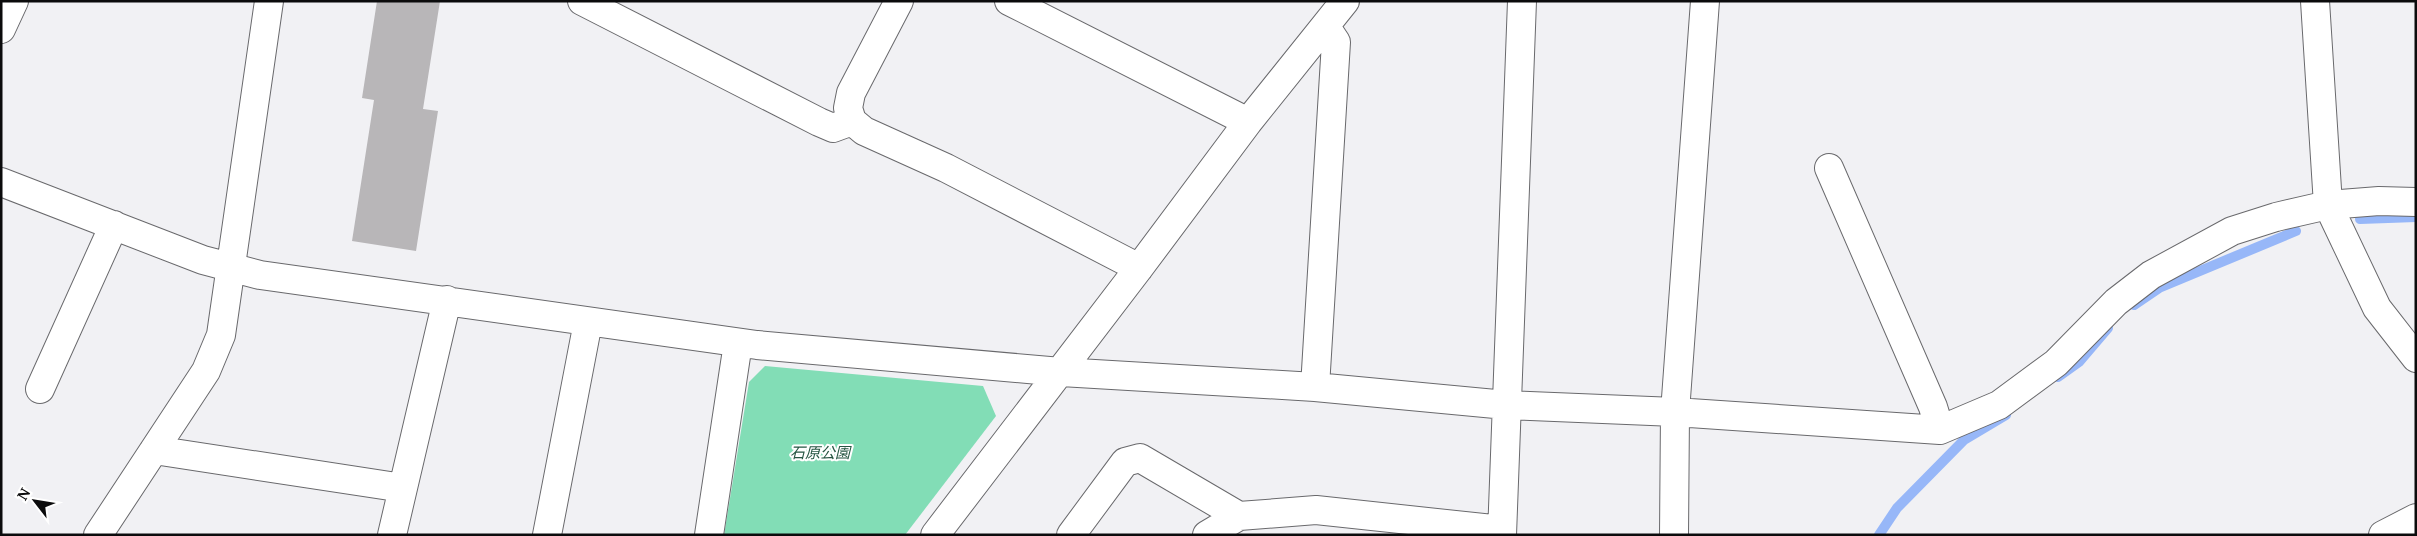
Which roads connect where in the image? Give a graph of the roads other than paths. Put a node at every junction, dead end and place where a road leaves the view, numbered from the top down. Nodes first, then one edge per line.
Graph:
1 (14, 1) edge
2 (269, 1) edge
3 (582, 1) edge
4 (899, 1) edge
5 (1009, 1) edge
6 (1345, 1) edge
7 (1522, 1) edge
8 (1705, 1) edge
9 (2315, 1) edge
10 (1326, 27) junction
11 (1, 29) edge
12 (852, 121) junction
13 (1248, 122) junction
14 (1829, 168) dead end
15 (1, 182) edge
16 (2416, 202) edge
17 (2328, 205) junction
18 (114, 225) junction
19 (230, 267) junction
20 (1140, 268) junction
21 (447, 300) junction
22 (588, 322) junction
23 (738, 343) junction
24 (2416, 358) edge
25 (1061, 372) junction
26 (1315, 387) junction
27 (40, 389) dead end
28 (1506, 405) junction
29 (1675, 412) junction
30 (1940, 430) junction
31 (154, 450) junction
32 (403, 488) junction
33 (1239, 516) junction
34 (2416, 518) edge
35 (1392, 526) edge
36 (1502, 532) edge
37 (98, 535) edge
38 (392, 535) edge
39 (547, 535) edge
40 (710, 535) edge
41 (935, 535) edge
42 (1071, 535) edge
43 (1207, 535) edge
44 (1674, 535) edge
45 (2383, 535) edge

1 - 11 street
2 - 19 street
3 - 12 street
4 - 12 street
5 - 13 street
6 - 10 street
7 - 28 street
8 - 29 street
9 - 17 street
10 - 13 street
10 - 26 street
12 - 20 street
13 - 20 street
14 - 30 street
15 - 18 street
16 - 17 street
17 - 24 street
17 - 30 street
18 - 19 street
18 - 27 street
19 - 21 street
19 - 31 street
20 - 25 street
21 - 22 street
21 - 32 street
22 - 23 street
22 - 39 street
23 - 25 street
23 - 40 street
25 - 26 street
25 - 41 street
26 - 28 street
28 - 29 street
28 - 36 street
29 - 30 street
29 - 44 street
31 - 32 street
31 - 37 street
32 - 38 street
33 - 35 street
33 - 42 street
33 - 43 street
34 - 45 street
35 - 36 street

